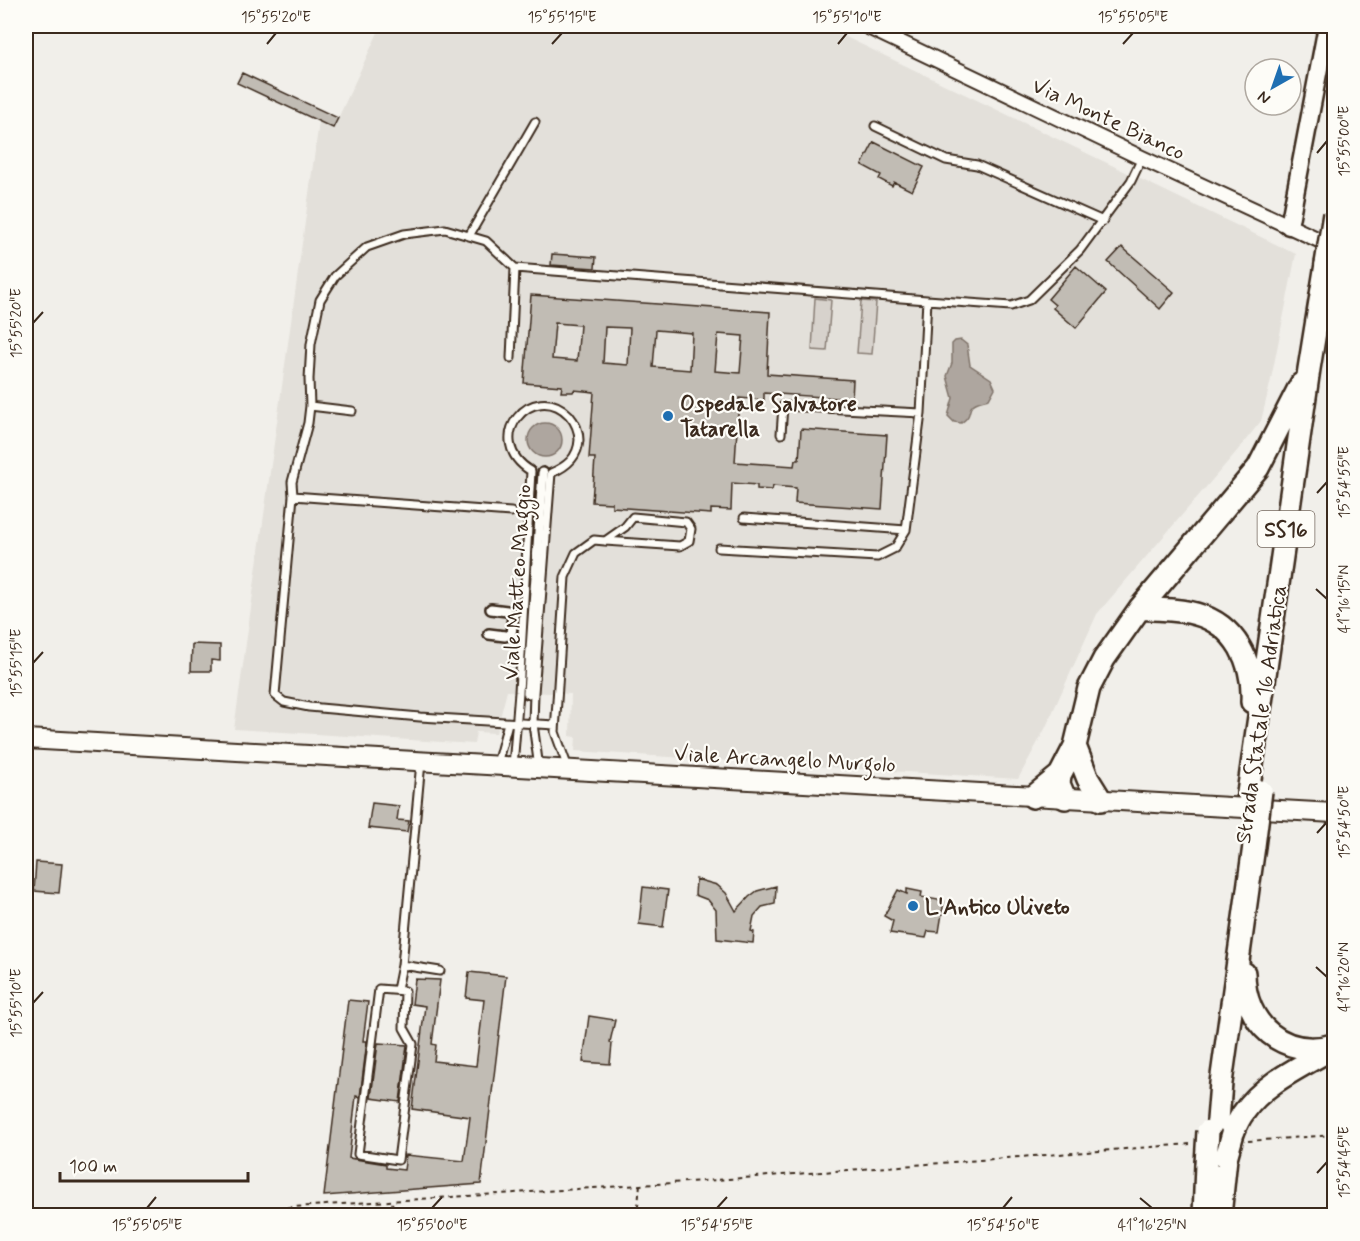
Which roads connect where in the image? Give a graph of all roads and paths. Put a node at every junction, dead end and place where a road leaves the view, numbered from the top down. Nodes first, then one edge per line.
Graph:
1 (866, 26) edge
2 (1327, 26) edge
3 (535, 122) dead end
4 (875, 126) dead end
5 (1142, 158) junction
6 (1335, 214) edge
7 (1103, 221) junction
8 (1288, 226) junction
9 (469, 236) junction
10 (1330, 256) edge
11 (515, 268) junction
12 (1335, 287) edge
13 (927, 300) junction
14 (511, 358) dead end
15 (1309, 369) junction
16 (310, 406) junction
17 (352, 411) dead end
18 (921, 413) junction
19 (781, 434) dead end
20 (543, 474) dead end
21 (293, 496) junction
22 (511, 512) dead end
23 (744, 518) dead end
24 (906, 530) junction
25 (605, 541) junction
26 (719, 548) dead end
27 (1140, 608) junction
28 (491, 609) dead end
29 (528, 626) junction
30 (489, 634) dead end
31 (528, 693) dead end
32 (508, 723) junction
33 (517, 723) junction
34 (533, 724) junction
35 (555, 724) junction
36 (26, 739) edge
37 (1078, 755) junction
38 (421, 762) junction
39 (505, 766) junction
40 (539, 768) junction
41 (569, 770) junction
42 (1060, 775) junction
43 (1253, 788) junction
44 (1034, 797) junction
45 (1065, 798) junction
46 (1101, 800) junction
47 (1335, 813) edge
48 (1247, 846) junction
49 (402, 965) junction
50 (440, 971) dead end
51 (397, 990) junction
52 (1335, 1046) edge
53 (1335, 1135) edge
54 (1221, 1136) junction
55 (1215, 1162) junction
56 (640, 1184) junction
57 (393, 1200) junction
58 (258, 1208) junction
59 (153, 1215) edge
60 (260, 1215) edge
61 (390, 1215) edge
62 (637, 1215) edge
63 (1204, 1215) edge
64 (1215, 1215) edge
65 (1220, 1215) edge

1 - 5 street, Via Monte Bianco
2 - 8 street
3 - 9 lane
4 - 7 lane
5 - 7 lane
5 - 8 street, Via Monte Bianco
6 - 10 highway, Strada Statale 16 Adriatica / SS16, bridge
7 - 13 lane
8 - 10 street, Via Monte Bianco
9 - 11 lane
9 - 16 lane
10 - 15 highway, Strada Statale 16 Adriatica / SS16
11 - 13 lane
11 - 14 lane
12 - 43 highway, Strada Statale 16 Adriatica / SS16
13 - 18 lane
15 - 27 highway
15 - 43 highway, Strada Statale 16 Adriatica / SS16
16 - 17 lane
16 - 21 lane
18 - 19 lane
18 - 24 lane
20 - 29 street, Viale Matteo Maggio
21 - 22 lane
21 - 32 lane
23 - 24 lane
24 - 26 lane
25 - 25 lane
25 - 35 lane
27 - 37 highway
27 - 43 highway
28 - 30 street
29 - 31 street, Viale Matteo Maggio
29 - 33 lane
29 - 34 lane
32 - 33 lane
32 - 39 lane
33 - 34 lane
33 - 39 lane
34 - 35 lane
34 - 40 lane
35 - 41 lane
36 - 38 main road, Viale Arcangelo Murgolo
37 - 42 highway
37 - 45 highway
37 - 46 highway
38 - 39 main road, Viale Arcangelo Murgolo
38 - 49 lane
39 - 40 main road, Viale Arcangelo Murgolo
40 - 41 main road, Viale Arcangelo Murgolo
41 - 44 main road, Viale Arcangelo Murgolo
42 - 44 highway
42 - 45 highway
43 - 48 highway, Strada Statale 16 Adriatica / SS16, bridge
44 - 45 main road, Viale Arcangelo Murgolo
45 - 46 main road, Viale Arcangelo Murgolo
46 - 47 main road, Viale Arcangelo Murgolo
48 - 52 highway
48 - 54 highway, Strada Statale 16 Adriatica / SS16
49 - 50 lane
49 - 51 lane
51 - 51 lane
52 - 54 highway
53 - 54 path
54 - 55 highway, bridge
54 - 56 path
55 - 63 highway
55 - 64 highway
55 - 65 highway
56 - 57 path
56 - 62 path
57 - 58 path
57 - 61 path
58 - 59 path
58 - 60 path

